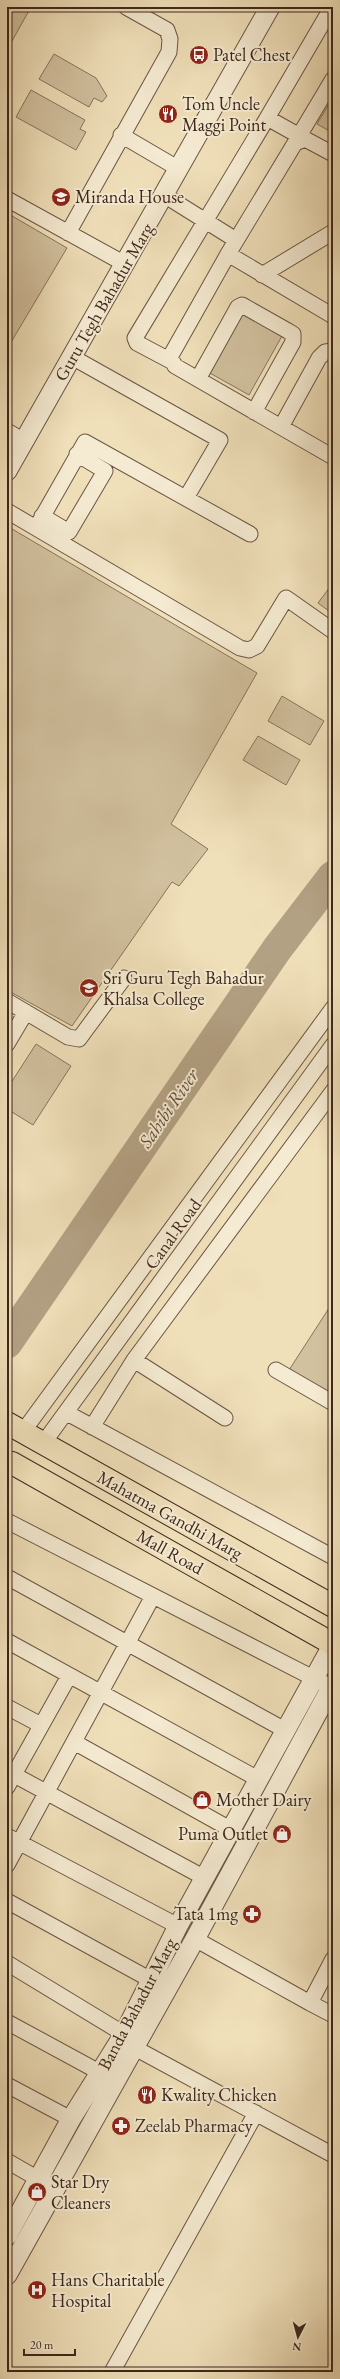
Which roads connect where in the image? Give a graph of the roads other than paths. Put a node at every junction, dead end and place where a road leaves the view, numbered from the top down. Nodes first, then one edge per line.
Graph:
1 (126, 7) edge
2 (270, 7) edge
3 (332, 7) edge
4 (333, 79) edge
5 (266, 120) junction
6 (121, 135) junction
7 (302, 138) junction
8 (333, 154) edge
9 (179, 169) junction
10 (164, 195) junction
11 (7, 199) edge
12 (206, 220) junction
13 (333, 232) edge
14 (68, 233) junction
15 (236, 240) junction
16 (228, 254) junction
17 (125, 264) junction
18 (262, 274) junction
19 (333, 316) edge
20 (332, 349) edge
21 (72, 357) junction
22 (171, 361) junction
23 (198, 379) junction
24 (254, 412) junction
25 (281, 427) junction
26 (7, 431) edge
27 (24, 441) junction
28 (77, 454) junction
29 (333, 457) edge
30 (7, 471) edge
31 (186, 498) junction
32 (7, 511) edge
33 (39, 522) junction
34 (250, 534) dead end
35 (333, 631) edge
36 (124, 978) dead end
37 (7, 1001) edge
38 (333, 1008) edge
39 (26, 1012) junction
40 (7, 1044) edge
41 (333, 1045) edge
42 (333, 1091) edge
43 (134, 1360) junction
44 (276, 1370) dead end
45 (333, 1403) edge
46 (67, 1413) junction
47 (225, 1418) dead end
48 (13, 1427) edge
49 (92, 1427) junction
50 (42, 1445) junction
51 (7, 1462) edge
52 (7, 1521) edge
53 (333, 1557) edge
54 (7, 1577) edge
55 (153, 1596) junction
56 (333, 1606) edge
57 (7, 1641) edge
58 (126, 1644) junction
59 (333, 1644) edge
60 (69, 1676) junction
61 (313, 1678) junction
62 (332, 1686) edge
63 (100, 1692) junction
64 (7, 1707) edge
65 (41, 1725) junction
66 (285, 1730) junction
67 (74, 1742) junction
68 (9, 1777) edge
69 (258, 1779) junction
70 (47, 1792) junction
71 (230, 1829) junction
72 (13, 1839) edge
73 (7, 1866) edge
74 (205, 1878) junction
75 (7, 1901) edge
76 (178, 1926) junction
77 (195, 1939) junction
78 (333, 1959) edge
79 (7, 1963) edge
80 (151, 1980) junction
81 (310, 2003) junction
82 (333, 2015) edge
83 (7, 2022) edge
84 (128, 2041) junction
85 (101, 2073) junction
86 (7, 2085) edge
87 (256, 2113) junction
88 (71, 2119) junction
89 (333, 2155) edge
90 (7, 2161) edge
91 (38, 2179) junction
92 (54, 2189) junction
93 (7, 2236) edge
94 (7, 2275) edge
95 (112, 2372) edge

1 - 6 street
2 - 9 street, Guru Tegh Bahadur Marg
3 - 5 street
4 - 7 street
5 - 7 street
5 - 12 street
6 - 9 street
6 - 14 street
7 - 8 street
7 - 15 street
9 - 10 street, Guru Tegh Bahadur Marg
10 - 12 street
10 - 17 street, Guru Tegh Bahadur Marg
11 - 14 street
12 - 15 street
12 - 22 street
13 - 18 street
14 - 17 street
15 - 16 street
16 - 18 street
16 - 22 street
17 - 21 street, Guru Tegh Bahadur Marg
18 - 19 street
20 - 25 street
21 - 27 street, Guru Tegh Bahadur Marg
21 - 31 street
22 - 23 street
23 - 24 street
23 - 24 street
24 - 25 street
25 - 29 street
26 - 27 street
27 - 30 street, Guru Tegh Bahadur Marg
28 - 31 street
28 - 33 street
28 - 33 street
31 - 34 street
32 - 33 street
33 - 35 street
36 - 39 street
37 - 39 street
38 - 48 street
39 - 40 street
41 - 46 street, Canal Road
42 - 43 street
43 - 47 street
43 - 49 street
44 - 45 street
46 - 49 street
46 - 50 street, Canal Road
48 - 50 main road, Mahatma Gandhi Marg
49 - 53 street
50 - 56 main road, Mahatma Gandhi Marg
51 - 59 main road, Mall Road
52 - 55 street
54 - 58 street
55 - 58 street
55 - 61 street
57 - 60 street
58 - 63 street
58 - 66 street
59 - 61 street, Banda Bahadur Marg
60 - 63 street
60 - 65 street
61 - 62 street
61 - 66 street, Banda Bahadur Marg
62 - 77 street, Banda Bahadur Marg
63 - 67 street
63 - 69 street
64 - 65 street
65 - 68 street
66 - 69 street, Banda Bahadur Marg
67 - 70 street
67 - 71 street
68 - 70 street
69 - 71 street, Banda Bahadur Marg
70 - 72 street
70 - 74 street
71 - 74 street, Banda Bahadur Marg
72 - 73 street
72 - 76 street
74 - 76 street, Banda Bahadur Marg
75 - 80 street
76 - 80 street, Banda Bahadur Marg
77 - 81 street
77 - 84 street, Banda Bahadur Marg
78 - 81 street
79 - 84 street
80 - 84 street, Banda Bahadur Marg
81 - 82 street
83 - 85 street
84 - 85 street, Banda Bahadur Marg
84 - 87 street
84 - 92 street, Banda Bahadur Marg
85 - 88 street, Banda Bahadur Marg
86 - 88 street
87 - 89 street
87 - 95 street
88 - 91 street, Banda Bahadur Marg
90 - 91 street
91 - 92 street
91 - 93 street, Banda Bahadur Marg
92 - 94 street, Banda Bahadur Marg

